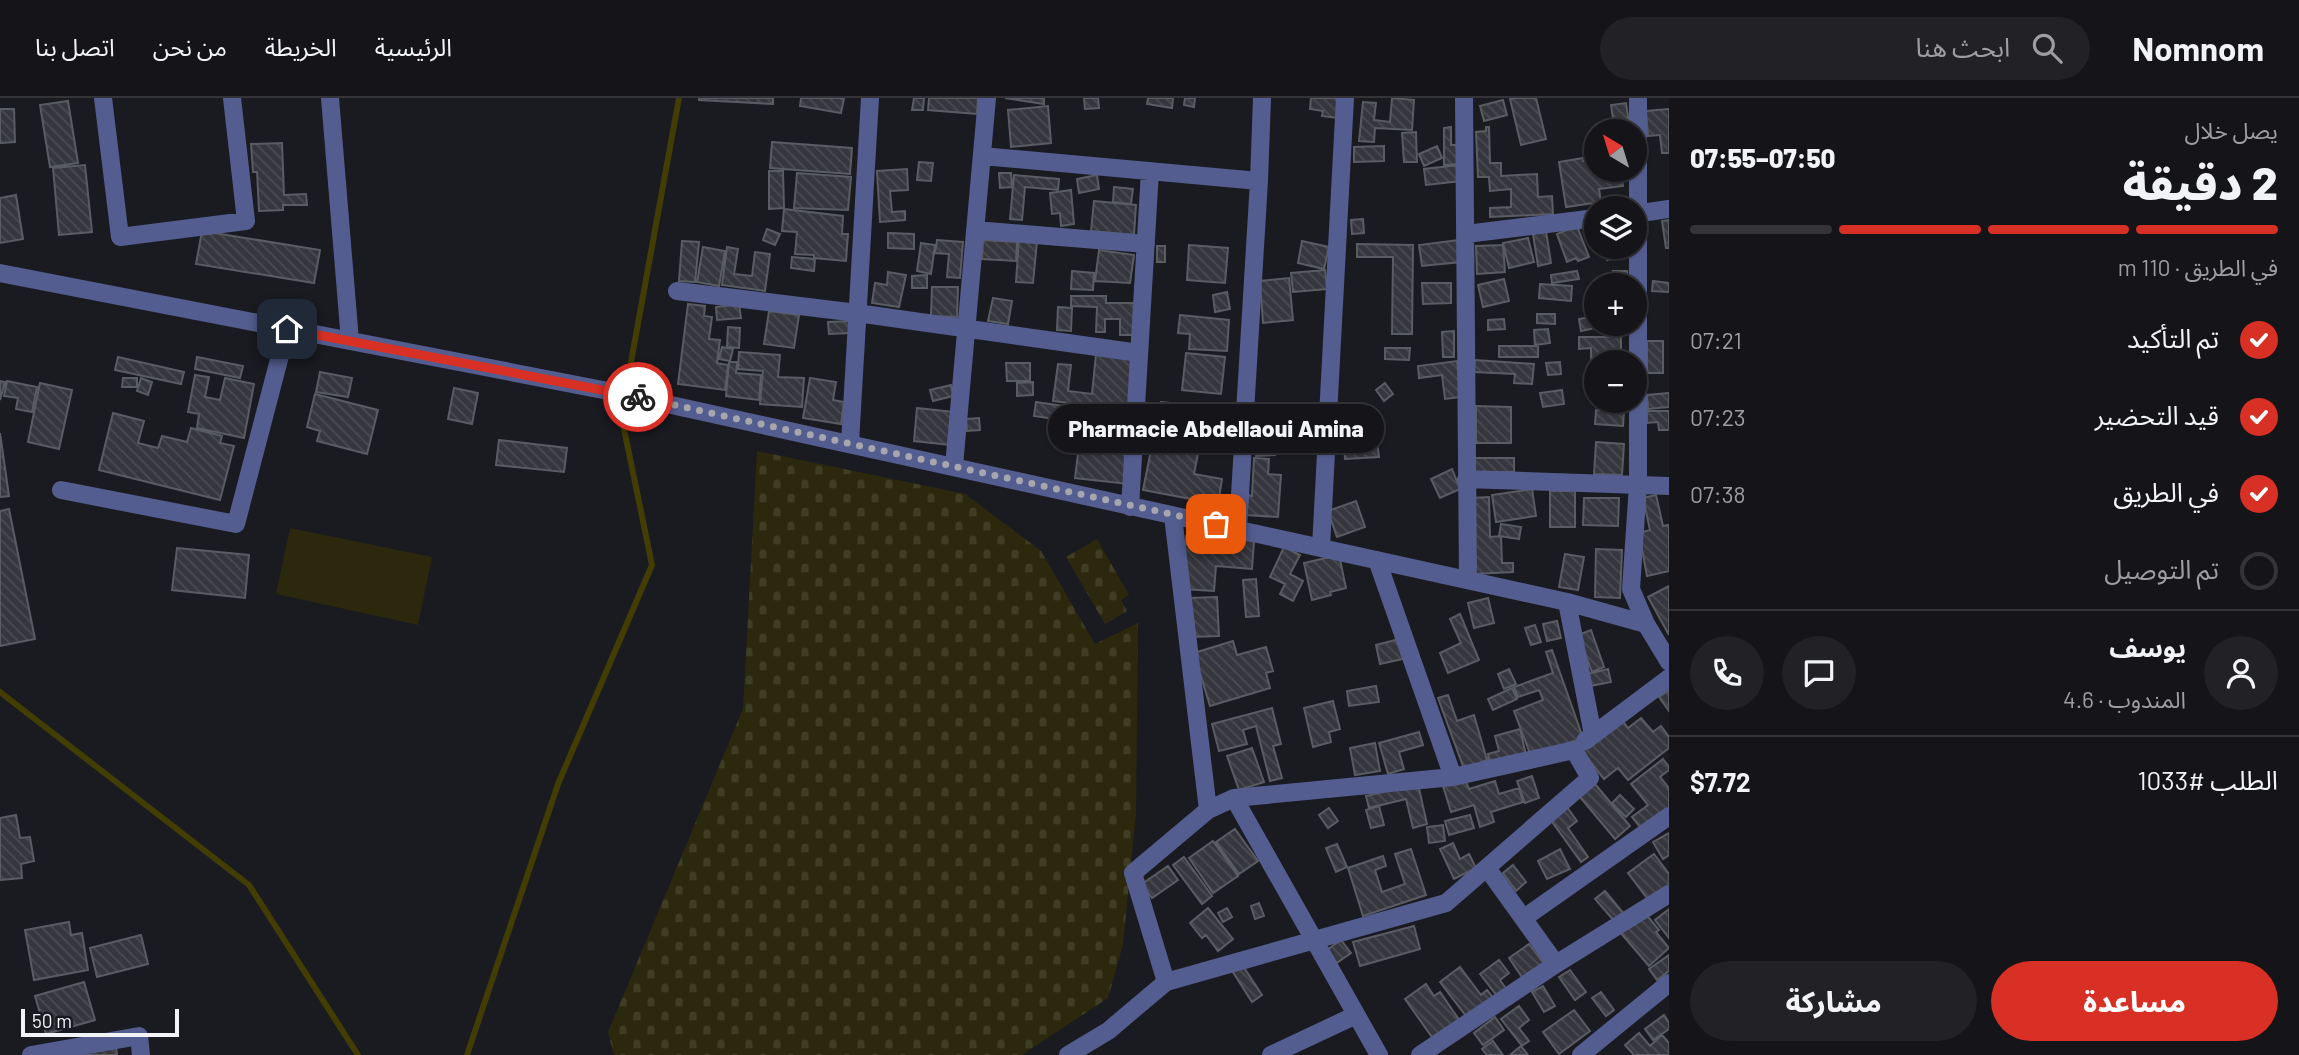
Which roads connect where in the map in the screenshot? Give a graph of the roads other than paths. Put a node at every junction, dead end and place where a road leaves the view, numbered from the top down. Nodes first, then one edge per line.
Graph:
1 (103, 98) edge
2 (232, 98) edge
3 (330, 98) edge
4 (870, 98) edge
5 (987, 98) edge
6 (1262, 98) edge
7 (1345, 98) edge
8 (1464, 98) edge
9 (1638, 98) edge
10 (982, 156) junction
11 (1150, 171) junction
12 (1259, 181) junction
13 (1637, 196) edge
14 (1669, 209) edge
15 (1647, 212) edge
16 (1584, 219) edge
17 (975, 230) junction
18 (1466, 234) junction
19 (1146, 244) junction
20 (1637, 259) edge
21 (0, 274) edge
22 (677, 291) dead end
23 (857, 313) junction
24 (287, 329) junction
25 (966, 330) junction
26 (350, 341) junction
27 (1139, 353) junction
28 (850, 443) junction
29 (954, 466) junction
30 (1466, 479) junction
31 (1638, 485) junction
32 (1669, 486) edge
33 (61, 490) dead end
34 (1130, 507) junction
35 (1173, 516) junction
36 (1238, 528) junction
37 (1321, 547) junction
38 (1377, 560) junction
39 (1468, 580) junction
40 (1567, 602) junction
41 (1646, 624) junction
42 (1669, 662) edge
43 (1669, 678) edge
44 (1593, 734) junction
45 (1574, 750) junction
46 (1453, 777) junction
47 (1234, 798) junction
48 (1208, 810) junction
49 (1669, 816) edge
50 (1487, 868) junction
51 (1669, 894) edge
52 (1524, 918) junction
53 (1314, 940) junction
54 (1556, 964) junction
55 (1166, 982) junction
56 (1669, 983) edge
57 (1356, 1015) junction
58 (31, 1055) edge
59 (141, 1055) edge
60 (1068, 1055) edge
61 (1271, 1055) edge
62 (1379, 1055) edge
63 (1420, 1055) edge
64 (1581, 1055) edge

1 - 2 street
3 - 26 street
4 - 23 street
5 - 10 street
6 - 12 street
7 - 37 street
8 - 18 street
9 - 13 street
10 - 11 street
10 - 17 street
11 - 12 street
11 - 19 street
12 - 36 street
14 - 15 street
16 - 18 street
17 - 19 street
17 - 25 street
18 - 30 street
19 - 27 street
20 - 31 street
21 - 24 street
22 - 23 street
23 - 25 street
23 - 28 street
24 - 26 street
24 - 33 street
25 - 27 street
25 - 29 street
26 - 28 street
27 - 34 street
28 - 29 street
29 - 34 street
30 - 31 street
30 - 39 street
31 - 32 street
31 - 41 street
34 - 35 street
35 - 36 street
35 - 48 street
36 - 37 street
37 - 38 street
38 - 39 street
38 - 46 street
39 - 40 street
40 - 41 street
40 - 44 street
41 - 42 street
43 - 44 street
44 - 45 street
45 - 46 street
45 - 50 street
46 - 47 street
47 - 48 street
47 - 53 street
48 - 55 street
49 - 52 street
50 - 52 street
50 - 53 street
51 - 54 street
52 - 54 street
53 - 55 street
53 - 57 street
54 - 63 street
55 - 60 street
56 - 64 street
57 - 61 street
57 - 62 street
58 - 59 street

